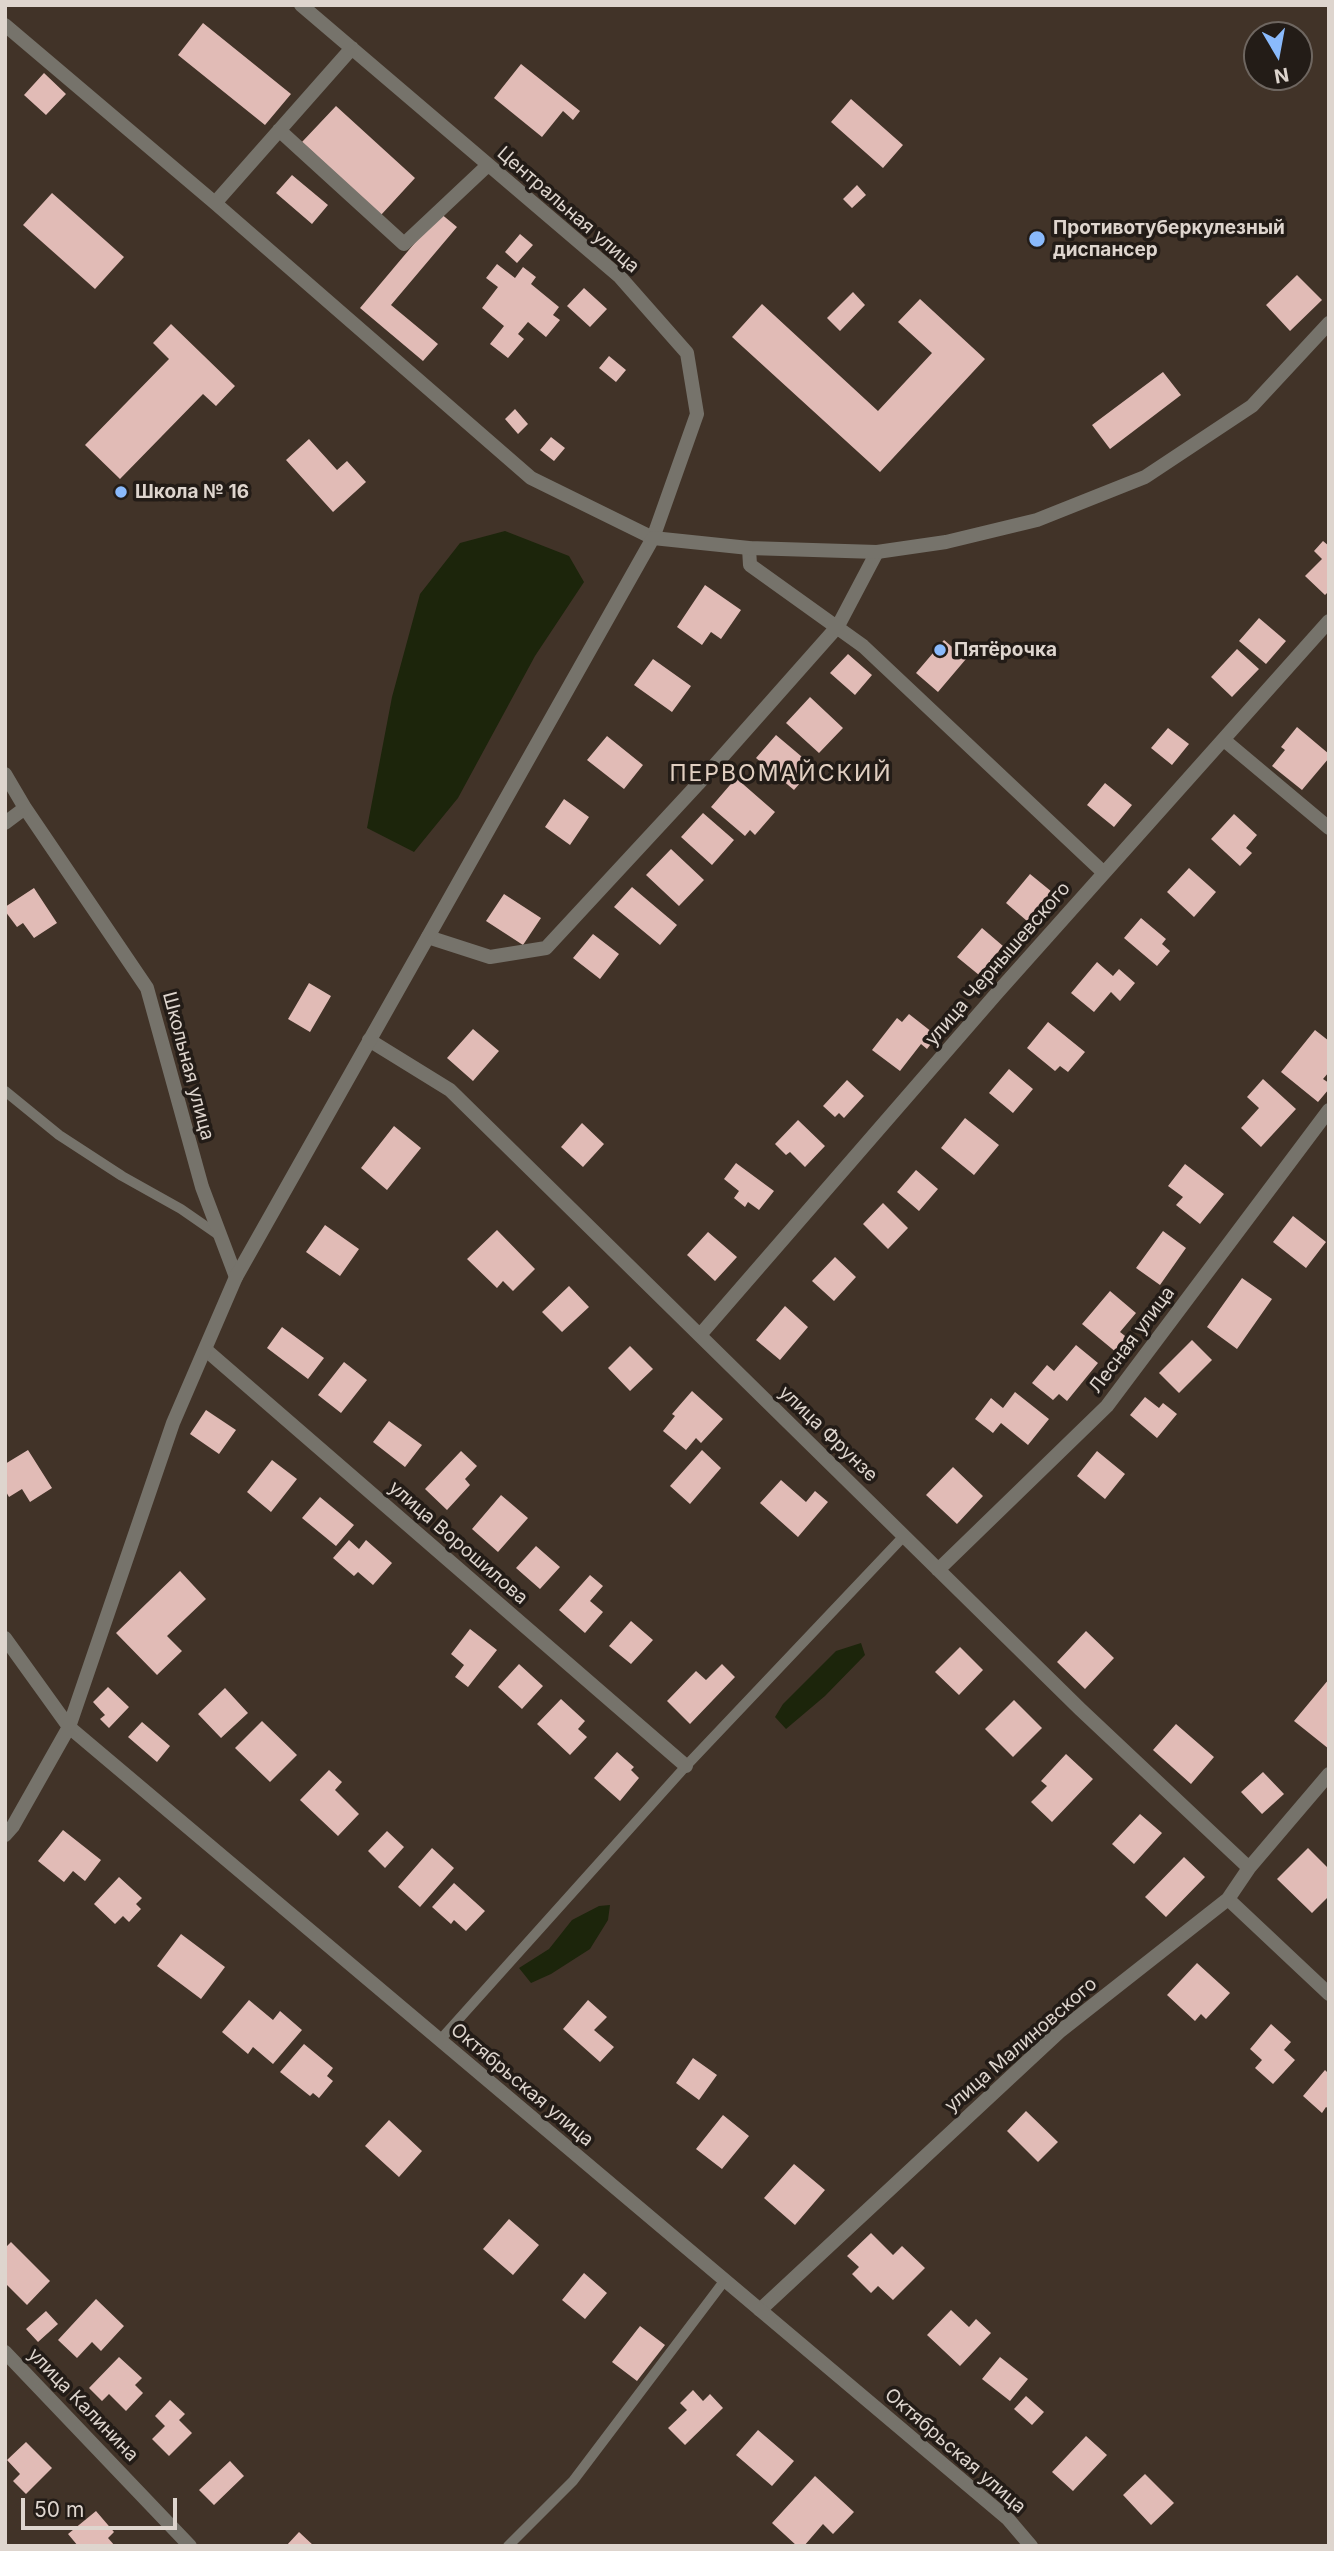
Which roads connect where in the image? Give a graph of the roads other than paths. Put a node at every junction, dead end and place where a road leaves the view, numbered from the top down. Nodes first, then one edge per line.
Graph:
1 (301, 5) edge
2 (5, 25) edge
3 (352, 48) junction
4 (279, 130) junction
5 (488, 165) junction
6 (215, 202) junction
7 (1329, 323) edge
8 (653, 538) junction
9 (749, 548) junction
10 (877, 552) junction
11 (1329, 621) edge
12 (838, 626) junction
13 (1224, 740) junction
14 (5, 774) edge
15 (25, 808) junction
16 (5, 823) edge
17 (1329, 828) edge
18 (1104, 873) junction
19 (428, 937) junction
20 (369, 1041) junction
21 (5, 1091) edge
22 (1329, 1110) edge
23 (220, 1236) junction
24 (236, 1277) junction
25 (700, 1335) junction
26 (206, 1350) junction
27 (905, 1536) junction
28 (938, 1570) junction
29 (5, 1638) edge
30 (69, 1727) junction
31 (686, 1766) junction
32 (1329, 1774) edge
33 (5, 1835) edge
34 (1250, 1868) junction
35 (1228, 1899) junction
36 (1329, 1994) edge
37 (440, 2040) junction
38 (724, 2280) junction
39 (760, 2310) junction
40 (5, 2352) edge
41 (190, 2546) edge
42 (508, 2546) edge
43 (1031, 2546) edge

1 - 3 street, Центральная улица
2 - 6 street
3 - 4 street
3 - 5 street, Центральная улица
4 - 5 street
4 - 6 street
5 - 8 street, Центральная улица
6 - 8 street
7 - 10 street
8 - 9 street
8 - 19 street, Центральная улица
9 - 10 street
9 - 12 street
10 - 12 street
11 - 13 street, улица Чернышевского
12 - 18 street
12 - 19 street
13 - 17 street
13 - 18 street, улица Чернышевского
14 - 15 street, Школьная улица
15 - 16 street
15 - 23 street, Школьная улица
18 - 25 street, улица Чернышевского
19 - 20 street, Центральная улица
20 - 24 street, Центральная улица
20 - 25 street, улица Фрунзе
21 - 23 lane
22 - 28 street, Лесная улица
23 - 24 street, Школьная улица
24 - 26 street, Центральная улица
25 - 27 street, улица Фрунзе
26 - 30 street, Центральная улица
26 - 31 street, улица Ворошилова
27 - 28 street, улица Фрунзе
27 - 31 lane
28 - 34 street, улица Фрунзе
29 - 30 street, Октябрьская улица
30 - 33 street, Центральная улица
30 - 37 street, Октябрьская улица
31 - 37 lane
32 - 34 street, улица Малиновского
34 - 35 street, улица Малиновского
35 - 36 street
35 - 39 street, улица Малиновского
37 - 38 street, Октябрьская улица
38 - 39 street, Октябрьская улица
38 - 42 lane
39 - 43 street, Октябрьская улица
40 - 41 street, улица Калинина

